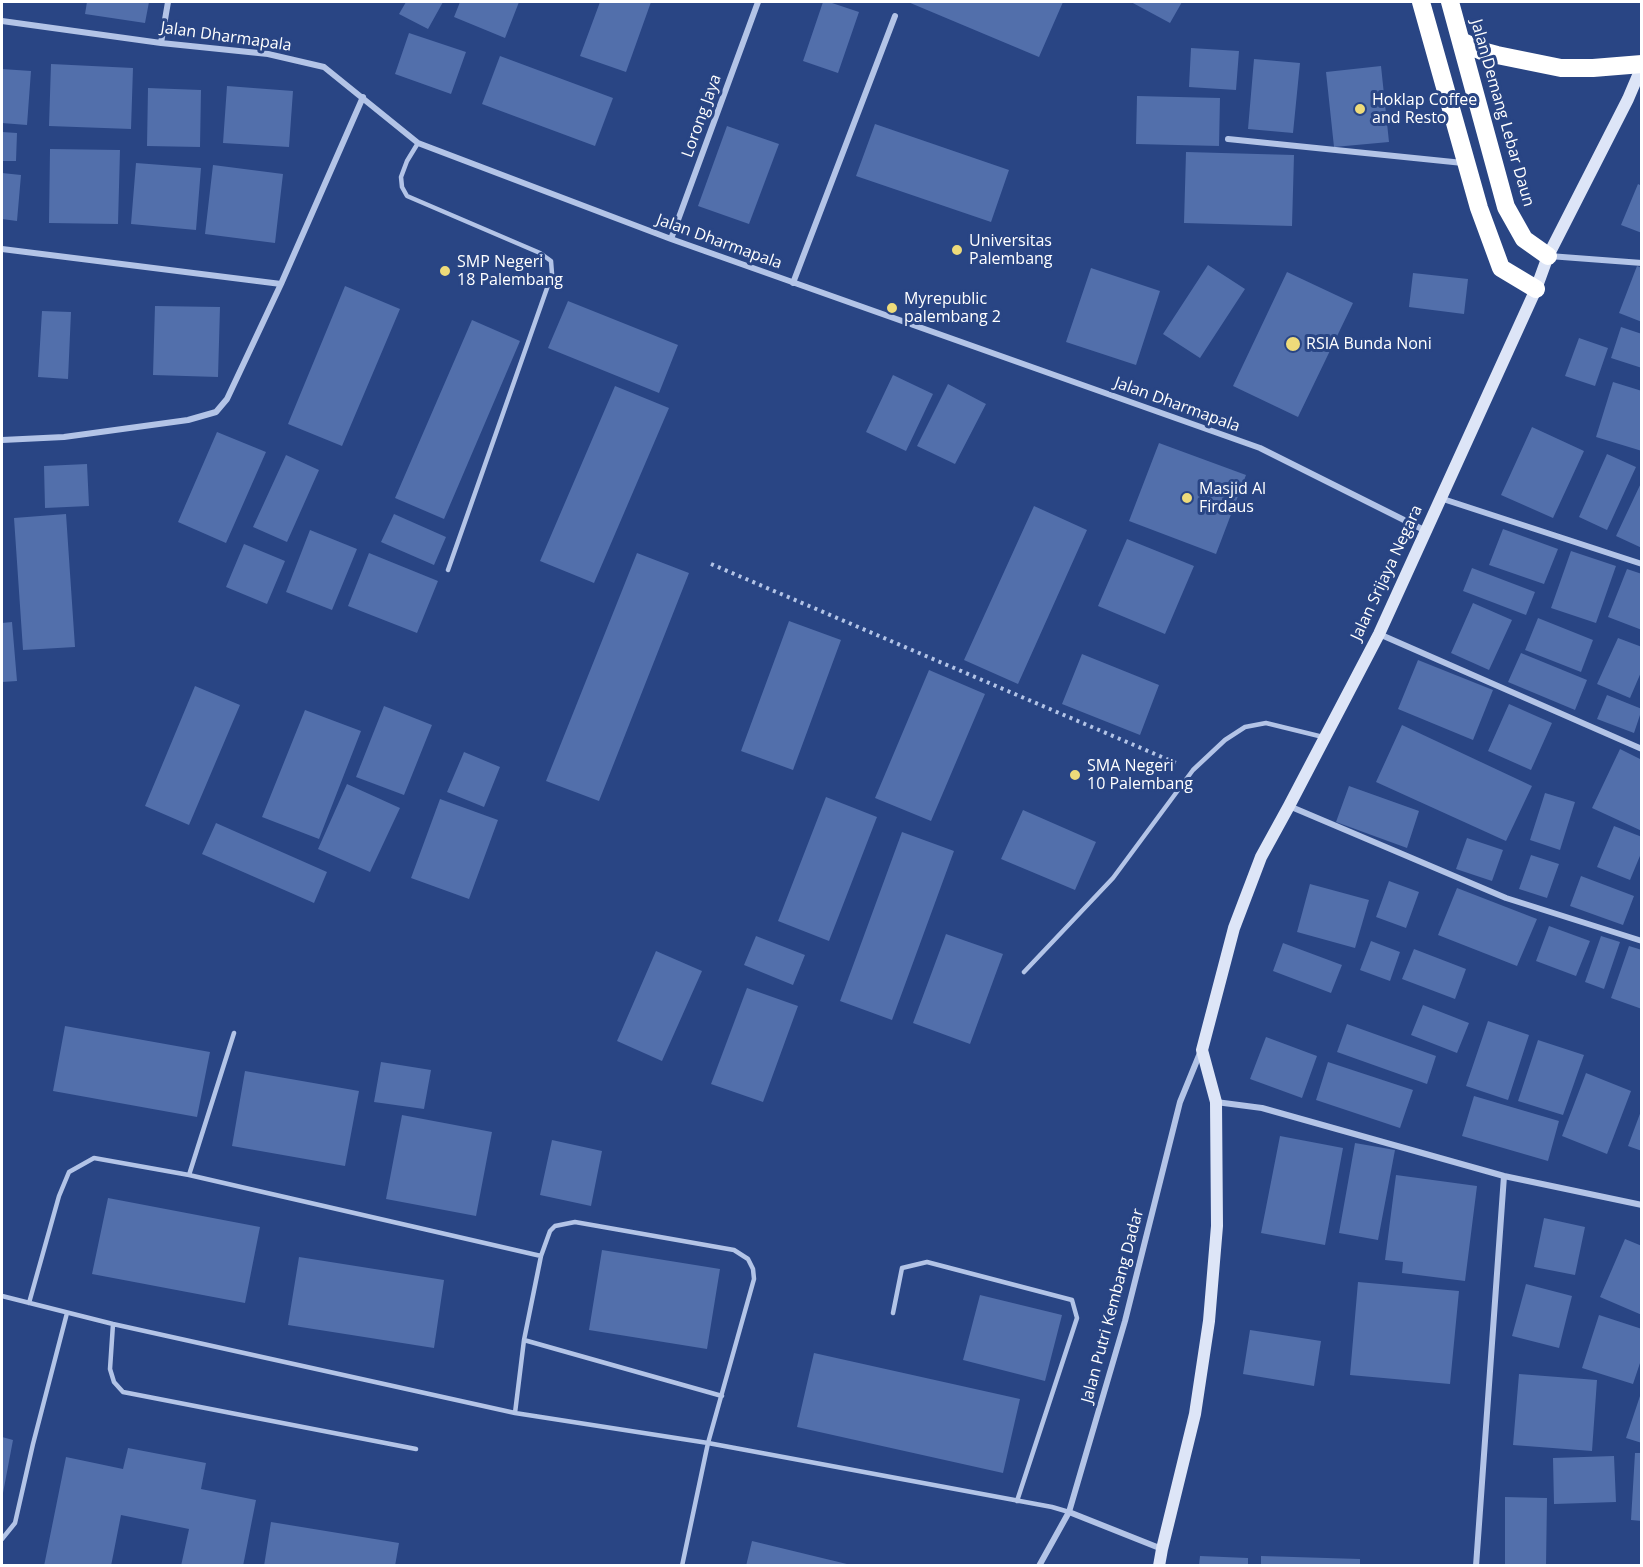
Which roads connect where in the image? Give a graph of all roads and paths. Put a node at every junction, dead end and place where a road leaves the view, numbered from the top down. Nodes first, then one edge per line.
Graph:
1 (168, 2) edge
2 (758, 2) edge
3 (1421, 2) edge
4 (1450, 2) edge
5 (896, 16) dead end
6 (2, 21) edge
7 (1461, 41) junction
8 (161, 43) junction
9 (1641, 65) edge
10 (363, 97) junction
11 (1228, 139) dead end
12 (418, 143) junction
13 (1466, 163) junction
14 (671, 239) junction
15 (2, 249) edge
16 (1548, 256) junction
17 (1641, 263) edge
18 (793, 283) junction
19 (281, 284) junction
20 (1536, 289) junction
21 (2, 440) edge
22 (1440, 497) junction
23 (1426, 531) junction
24 (711, 564) dead end
25 (1641, 564) edge
26 (448, 570) dead end
27 (1379, 634) junction
28 (1325, 738) junction
29 (1641, 749) edge
30 (1193, 770) junction
31 (1289, 806) junction
32 (1641, 940) edge
33 (1024, 972) dead end
34 (234, 1033) dead end
35 (1202, 1050) junction
36 (1216, 1102) junction
37 (189, 1175) junction
38 (1504, 1176) junction
39 (1641, 1205) edge
40 (541, 1256) junction
41 (2, 1296) edge
42 (29, 1304) junction
43 (67, 1313) junction
44 (893, 1313) dead end
45 (113, 1324) junction
46 (524, 1340) junction
47 (723, 1395) junction
48 (515, 1413) junction
49 (708, 1443) junction
50 (416, 1449) dead end
51 (1017, 1501) junction
52 (1069, 1512) junction
53 (2, 1539) edge
54 (1162, 1549) junction
55 (682, 1566) edge
56 (1039, 1566) edge
57 (1159, 1566) edge
58 (1476, 1566) edge

1 - 8 street
2 - 14 street, Lorong Jaya
3 - 13 highway
4 - 7 highway, Jalan Demang Lebar Daun
5 - 18 street
6 - 8 street, Jalan Dharmapala
7 - 9 highway
7 - 16 highway, Jalan Demang Lebar Daun
8 - 10 street, Jalan Dharmapala
9 - 16 street, Jalan Srijaya Negara
10 - 12 street, Jalan Dharmapala
10 - 19 street
11 - 13 street
12 - 14 street, Jalan Dharmapala
12 - 26 lane
13 - 20 highway
14 - 18 street, Jalan Dharmapala
15 - 19 street
16 - 17 street
16 - 20 street, Jalan Srijaya Negara
18 - 23 street, Jalan Dharmapala
19 - 21 street
20 - 22 street, Jalan Srijaya Negara
22 - 23 street, Jalan Srijaya Negara
22 - 25 street
23 - 27 street, Jalan Srijaya Negara
24 - 30 path
27 - 28 street, Jalan Srijaya Negara
27 - 29 street
28 - 30 lane
28 - 31 street, Jalan Srijaya Negara
30 - 33 lane
31 - 32 street
31 - 35 street, Jalan Srijaya Negara
34 - 37 lane
35 - 36 street, Jalan Srijaya Negara
35 - 52 street, Jalan Putri Kembang Dadar
36 - 38 street
36 - 54 street, Jalan Srijaya Negara
37 - 40 lane
37 - 42 lane
38 - 39 street
38 - 58 street
40 - 46 lane
40 - 47 lane
41 - 42 lane
42 - 43 lane
43 - 45 lane
43 - 53 lane
44 - 51 lane
45 - 48 lane
45 - 50 lane
46 - 47 lane
46 - 48 lane
47 - 49 lane
48 - 49 lane
49 - 51 lane
49 - 55 lane
51 - 52 lane
52 - 54 street
52 - 56 street, Jalan Putri Kembang Dadar
54 - 57 street, Jalan Srijaya Negara

